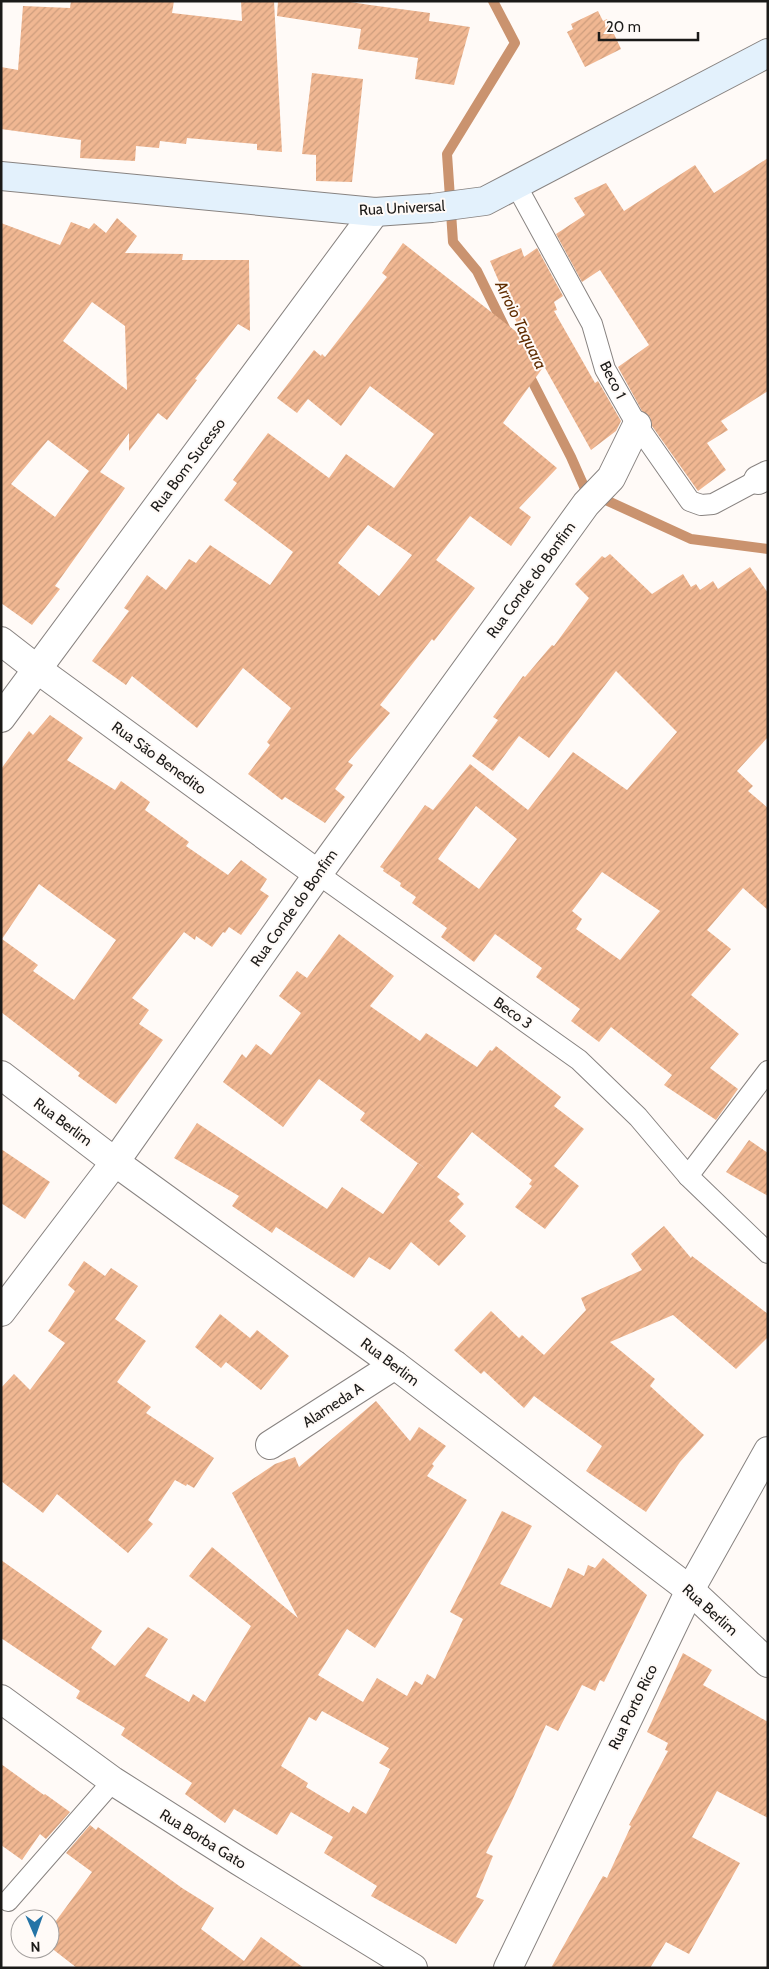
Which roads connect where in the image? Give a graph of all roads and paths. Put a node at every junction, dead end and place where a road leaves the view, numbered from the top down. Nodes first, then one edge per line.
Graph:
1 (768, 53) edge
2 (1, 176) edge
3 (516, 186) junction
4 (375, 212) junction
5 (637, 425) junction
6 (763, 478) edge
7 (1, 641) edge
8 (37, 669) junction
9 (1, 718) edge
10 (318, 874) junction
11 (768, 1071) edge
12 (1, 1075) edge
13 (115, 1162) junction
14 (688, 1176) junction
15 (768, 1252) edge
16 (1, 1312) edge
17 (396, 1365) junction
18 (270, 1445) dead end
19 (768, 1451) edge
20 (690, 1590) junction
21 (768, 1663) edge
22 (1, 1699) edge
23 (113, 1781) junction
24 (8, 1901) dead end
25 (413, 1968) edge
26 (508, 1968) edge

1 - 3 street, Rua Universal
2 - 4 street, Rua Universal
3 - 4 street, Rua Universal
3 - 5 lane, Beco 1
4 - 8 street, Rua Bom Sucesso
5 - 6 lane, Beco 1
5 - 10 street, Rua Conde do Bonfim
7 - 8 street, Rua São Benedito
8 - 9 street, Rua Bom Sucesso
8 - 10 street, Rua São Benedito
10 - 13 street, Rua Conde do Bonfim
10 - 14 lane, Beco 3
11 - 14 lane
12 - 13 street, Rua Berlim
13 - 16 street, Rua Conde do Bonfim
13 - 17 street, Rua Berlim
14 - 15 lane, Beco 3
17 - 18 street, Alameda A
17 - 20 street, Rua Berlim
19 - 20 street, Rua Porto Rico
20 - 21 street, Rua Berlim
20 - 26 street, Rua Porto Rico
22 - 23 street, Rua Borba Gato
23 - 24 lane
23 - 25 street, Rua Borba Gato

